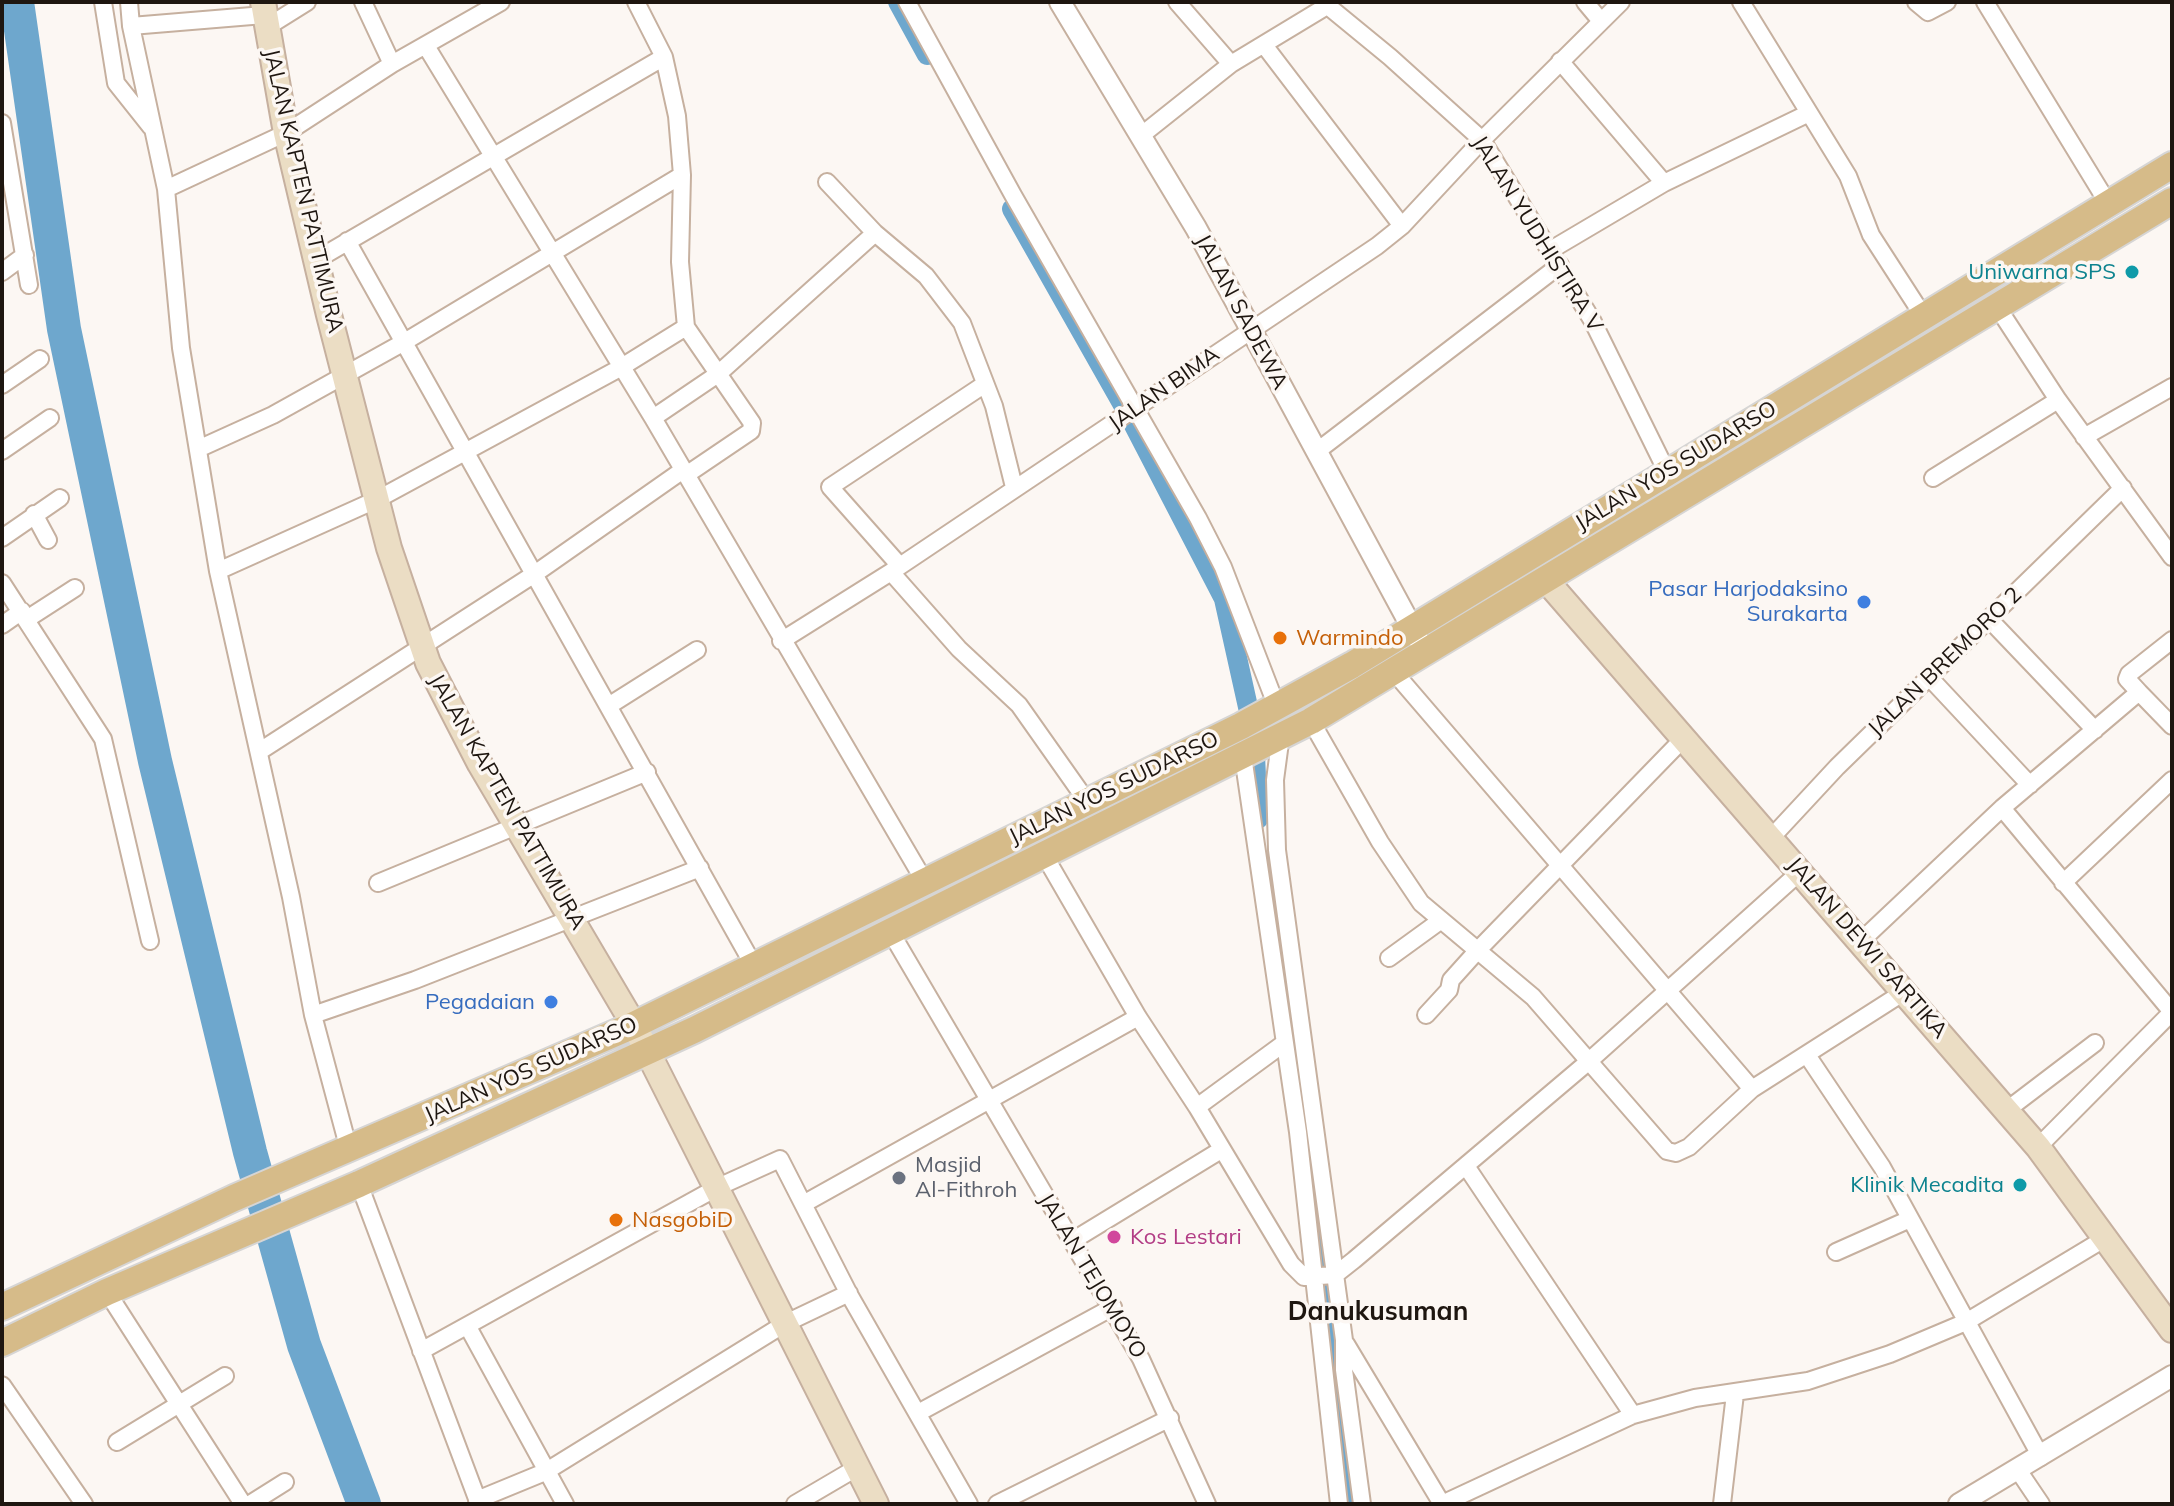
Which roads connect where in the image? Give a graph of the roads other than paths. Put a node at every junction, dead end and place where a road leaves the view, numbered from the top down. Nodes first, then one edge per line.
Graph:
1 (103, 2) edge
2 (129, 2) edge
3 (307, 2) edge
4 (363, 2) edge
5 (501, 2) edge
6 (636, 2) edge
7 (907, 2) edge
8 (1060, 2) edge
9 (1177, 2) edge
10 (1585, 2) edge
11 (1621, 2) edge
12 (1741, 2) edge
13 (1916, 2) edge
14 (1947, 2) edge
15 (1985, 2) edge
16 (1325, 4) edge
17 (480, 8) edge
18 (265, 14) edge
19 (1600, 20) junction
20 (131, 26) junction
21 (1264, 45) junction
22 (426, 46) junction
23 (664, 57) junction
24 (1560, 61) junction
25 (392, 64) junction
26 (1231, 64) junction
27 (1809, 113) junction
28 (2, 123) edge
29 (152, 128) junction
30 (286, 133) junction
31 (1143, 134) junction
32 (1482, 140) junction
33 (493, 156) junction
34 (2172, 165) edge
35 (6, 171) edge
36 (682, 175) junction
37 (827, 182) dead end
38 (1664, 183) junction
39 (166, 189) junction
40 (2172, 201) edge
41 (2109, 205) junction
42 (1402, 226) junction
43 (875, 233) junction
44 (347, 241) junction
45 (1549, 251) junction
46 (551, 254) junction
47 (25, 255) junction
48 (316, 260) junction
49 (1560, 265) junction
50 (2, 272) edge
51 (29, 285) dead end
52 (1996, 305) junction
53 (1922, 314) junction
54 (686, 327) junction
55 (1249, 330) junction
56 (406, 341) junction
57 (40, 359) dead end
58 (620, 368) junction
59 (718, 374) junction
60 (346, 375) junction
61 (1824, 376) junction
62 (985, 384) junction
63 (2, 385) edge
64 (2172, 387) edge
65 (2058, 400) junction
66 (1838, 401) junction
67 (1129, 413) junction
68 (50, 418) dead end
69 (653, 418) junction
70 (2084, 437) junction
71 (198, 449) junction
72 (467, 450) junction
73 (2, 451) edge
74 (1316, 452) junction
75 (685, 472) junction
76 (1667, 472) junction
77 (1933, 478) dead end
78 (1014, 487) junction
79 (2123, 488) junction
80 (60, 498) dead end
81 (378, 499) junction
82 (34, 514) junction
83 (2, 538) edge
84 (48, 540) dead end
85 (2172, 557) edge
86 (896, 569) junction
87 (218, 571) junction
88 (536, 573) junction
89 (1545, 579) junction
90 (2, 583) edge
91 (75, 588) dead end
92 (25, 615) junction
93 (1989, 619) junction
94 (2, 625) edge
95 (1411, 628) junction
96 (2172, 640) edge
97 (781, 641) junction
98 (423, 647) junction
99 (697, 650) dead end
100 (1426, 653) junction
101 (1394, 672) junction
102 (1929, 677) junction
103 (2139, 692) junction
104 (610, 705) junction
105 (1260, 716) junction
106 (1311, 721) junction
107 (2172, 726) edge
108 (2095, 730) junction
109 (1279, 737) junction
110 (1683, 739) junction
111 (260, 751) junction
112 (1244, 755) junction
113 (647, 772) junction
114 (2172, 780) edge
115 (2030, 785) junction
116 (1086, 800) junction
117 (2002, 808) junction
118 (517, 826) junction
119 (1771, 838) junction
120 (1043, 853) junction
121 (1557, 865) junction
122 (700, 868) junction
123 (1801, 871) junction
124 (925, 882) junction
125 (378, 883) dead end
126 (2063, 883) junction
127 (573, 917) junction
128 (1440, 921) junction
129 (890, 931) junction
130 (150, 941) dead end
131 (1861, 941) junction
132 (1478, 950) junction
133 (1389, 958) dead end
134 (754, 966) junction
135 (1904, 992) junction
136 (1667, 993) junction
137 (2172, 1012) edge
138 (313, 1015) junction
139 (1426, 1015) dead end
140 (1138, 1017) junction
141 (634, 1025) junction
142 (2095, 1043) dead end
143 (1283, 1044) junction
144 (648, 1052) junction
145 (1807, 1055) junction
146 (1588, 1062) junction
147 (1752, 1089) junction
148 (989, 1102) junction
149 (1197, 1107) junction
150 (2007, 1110) junction
151 (2038, 1147) junction
152 (349, 1150) junction
153 (1221, 1150) junction
154 (1466, 1166) junction
155 (359, 1184) junction
156 (718, 1187) junction
157 (805, 1203) junction
158 (1910, 1219) junction
159 (2104, 1239) junction
160 (1072, 1241) junction
161 (1836, 1252) dead end
162 (1324, 1276) junction
163 (107, 1292) junction
164 (849, 1293) junction
165 (2, 1307) edge
166 (1113, 1307) junction
167 (2168, 1316) edge
168 (1966, 1322) junction
169 (786, 1323) junction
170 (468, 1327) junction
171 (1344, 1340) junction
172 (2, 1343) edge
173 (421, 1351) junction
174 (225, 1376) dead end
175 (2172, 1376) edge
176 (2, 1385) edge
177 (1735, 1394) junction
178 (179, 1406) junction
179 (918, 1413) junction
180 (1633, 1415) junction
181 (1170, 1418) junction
182 (117, 1442) dead end
183 (2041, 1457) junction
184 (858, 1467) junction
185 (2018, 1470) junction
186 (545, 1472) junction
187 (285, 1482) dead end
188 (478, 1502) edge
189 (84, 1504) edge
190 (243, 1504) edge
191 (250, 1504) edge
192 (565, 1504) edge
193 (795, 1504) edge
194 (876, 1504) edge
195 (969, 1504) edge
196 (997, 1504) edge
197 (1207, 1504) edge
198 (1339, 1504) edge
199 (1362, 1504) edge
200 (1442, 1504) edge
201 (1722, 1504) edge
202 (1959, 1504) edge
203 (2041, 1504) edge

1 - 29 street
2 - 20 street
3 - 18 street
4 - 25 street
5 - 17 street
6 - 23 street
7 - 67 street
8 - 31 street, JALAN SADEWA
9 - 26 street
10 - 19 street
11 - 19 street, JALAN BIMA
12 - 27 street
13 - 14 street
15 - 41 street
16 - 21 street
16 - 32 street, JALAN YUDHISTIRA V
17 - 22 street
18 - 20 street
18 - 30 main road, JALAN KAPTEN PATTIMURA
19 - 24 street, JALAN BIMA
20 - 29 street
21 - 26 street
21 - 42 street
22 - 25 street
22 - 33 street
23 - 33 street
23 - 36 street
24 - 32 street, JALAN BIMA
24 - 38 street
25 - 30 street
26 - 31 street
27 - 38 street
27 - 53 street
28 - 35 street
29 - 39 street
30 - 39 street
30 - 48 main road, JALAN KAPTEN PATTIMURA
31 - 55 street, JALAN SADEWA
32 - 42 street, JALAN BIMA
32 - 45 street, JALAN YUDHISTIRA V
33 - 44 street
33 - 46 street
34 - 41 main road, JALAN YOS SUDARSO
35 - 47 street
36 - 46 street
36 - 54 street
37 - 43 street
38 - 45 street
39 - 71 street
40 - 52 main road, JALAN YOS SUDARSO
41 - 53 main road, JALAN YOS SUDARSO
42 - 55 street, JALAN BIMA
43 - 59 street
43 - 62 street
44 - 48 street
44 - 56 street
45 - 49 street, JALAN YUDHISTIRA V
46 - 56 street
46 - 58 street
47 - 50 street
47 - 51 street
48 - 60 main road, JALAN KAPTEN PATTIMURA
49 - 74 street
49 - 76 street, JALAN YUDHISTIRA V
52 - 65 street
52 - 66 main road, JALAN YOS SUDARSO
53 - 61 main road, JALAN YOS SUDARSO
54 - 58 street
54 - 59 street
55 - 67 street, JALAN BIMA
55 - 74 street, JALAN SADEWA
56 - 60 street
56 - 72 street
57 - 63 street
58 - 69 street
58 - 72 street
59 - 69 street
59 - 75 street
60 - 71 street
60 - 81 main road, JALAN KAPTEN PATTIMURA
61 - 66 main road
61 - 76 main road, JALAN YOS SUDARSO
62 - 78 street
62 - 86 street
64 - 70 street
65 - 70 street
65 - 77 street
66 - 89 main road, JALAN YOS SUDARSO
67 - 78 street, JALAN BIMA
67 - 105 street
68 - 73 street
69 - 75 street
70 - 79 street
71 - 87 street
72 - 81 street
72 - 88 street
74 - 95 street, JALAN SADEWA
75 - 88 street
75 - 97 street
76 - 95 main road, JALAN YOS SUDARSO
78 - 86 street, JALAN BIMA
79 - 85 street
79 - 93 street, JALAN BREMORO 2
80 - 82 street
81 - 87 street
81 - 98 main road, JALAN KAPTEN PATTIMURA
82 - 83 street
82 - 84 street
86 - 97 street, JALAN BIMA
86 - 116 street
87 - 111 street
88 - 98 street
88 - 104 street
89 - 100 main road, JALAN YOS SUDARSO
89 - 110 main road, JALAN DEWI SARTIKA
90 - 92 street
91 - 92 street
92 - 94 street
92 - 130 street
93 - 102 street, JALAN BREMORO 2
93 - 108 street
95 - 100 street, JALAN SADEWA
95 - 105 main road, JALAN YOS SUDARSO
96 - 103 street
97 - 124 street
98 - 111 street
98 - 118 main road, JALAN KAPTEN PATTIMURA
99 - 104 street
100 - 101 main road, JALAN YOS SUDARSO
101 - 106 main road, JALAN YOS SUDARSO
101 - 121 street
102 - 115 street
102 - 119 street, JALAN BREMORO 2
103 - 107 street
103 - 108 street
104 - 113 street
105 - 116 main road, JALAN YOS SUDARSO
106 - 109 main road, JALAN YOS SUDARSO
106 - 128 street
108 - 115 street
109 - 112 main road, JALAN YOS SUDARSO
109 - 162 street
110 - 119 main road, JALAN DEWI SARTIKA
110 - 121 street
111 - 138 street
112 - 120 main road, JALAN YOS SUDARSO
112 - 143 street
113 - 118 street
113 - 122 street
114 - 126 street
115 - 117 street
116 - 124 main road, JALAN YOS SUDARSO
117 - 126 street
117 - 131 street
118 - 125 street
118 - 127 main road, JALAN KAPTEN PATTIMURA
119 - 123 main road, JALAN DEWI SARTIKA
120 - 129 main road, JALAN YOS SUDARSO
120 - 140 street
121 - 132 street
121 - 136 street
122 - 127 street
122 - 134 street
123 - 131 main road, JALAN DEWI SARTIKA
123 - 136 street
124 - 134 main road, JALAN YOS SUDARSO
126 - 137 street
127 - 138 street
127 - 141 main road, JALAN KAPTEN PATTIMURA
128 - 132 street
128 - 133 street
129 - 144 main road, JALAN YOS SUDARSO
129 - 148 street, JALAN TEJOMOYO
131 - 135 main road, JALAN DEWI SARTIKA
132 - 139 street
132 - 146 street
134 - 141 main road, JALAN YOS SUDARSO
135 - 145 street
135 - 150 main road, JALAN DEWI SARTIKA
136 - 146 street
136 - 147 street
137 - 151 street
138 - 152 street
140 - 148 street
140 - 149 street
141 - 144 main road, JALAN KAPTEN PATTIMURA
141 - 152 main road, JALAN YOS SUDARSO
142 - 150 street
143 - 149 street
143 - 162 street
144 - 155 main road, JALAN YOS SUDARSO
144 - 156 main road, JALAN KAPTEN PATTIMURA
145 - 147 street
145 - 158 street
146 - 147 street
146 - 154 street
148 - 157 street
148 - 160 street, JALAN TEJOMOYO
149 - 153 street
150 - 151 main road, JALAN DEWI SARTIKA
151 - 159 main road, JALAN DEWI SARTIKA
152 - 165 main road, JALAN YOS SUDARSO
153 - 160 street
153 - 162 street
154 - 162 street
154 - 180 street
155 - 163 main road, JALAN YOS SUDARSO
155 - 173 street
156 - 157 street
156 - 169 main road, JALAN KAPTEN PATTIMURA
156 - 170 street
157 - 164 street
158 - 161 street
158 - 168 street
159 - 167 main road, JALAN DEWI SARTIKA
159 - 168 street
160 - 166 street, JALAN TEJOMOYO
162 - 171 street
162 - 198 street
163 - 172 main road, JALAN YOS SUDARSO
163 - 178 street
164 - 169 street
164 - 179 street
166 - 179 street
166 - 181 street, JALAN TEJOMOYO
168 - 177 street
168 - 183 street
169 - 184 main road, JALAN KAPTEN PATTIMURA
169 - 186 street
170 - 173 street
170 - 186 street
171 - 199 street
171 - 200 street
173 - 188 street
174 - 178 street
175 - 183 street
176 - 189 street
177 - 180 street
177 - 201 street
178 - 182 street
178 - 190 street
179 - 195 street
180 - 200 street
181 - 196 street
181 - 197 street, JALAN TEJOMOYO
183 - 185 street
184 - 193 street
184 - 194 main road, JALAN KAPTEN PATTIMURA
185 - 202 street
185 - 203 street
186 - 188 street
186 - 192 street
187 - 191 street

